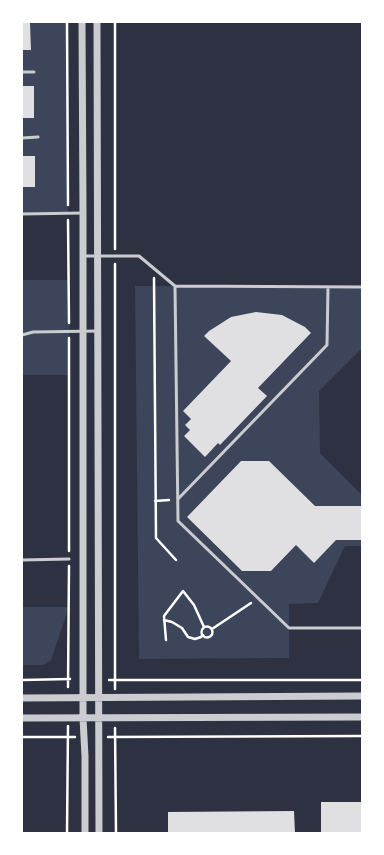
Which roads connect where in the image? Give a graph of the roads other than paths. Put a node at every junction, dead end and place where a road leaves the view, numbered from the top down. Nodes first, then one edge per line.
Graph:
1 (82, 22) edge
2 (98, 22) edge
3 (22, 72) edge
4 (34, 72) dead end
5 (38, 137) dead end
6 (22, 138) edge
7 (84, 213) junction
8 (22, 214) edge
9 (83, 256) junction
10 (98, 257) junction
11 (175, 286) junction
12 (328, 287) junction
13 (362, 287) edge
14 (83, 330) junction
15 (98, 331) junction
16 (22, 335) edge
17 (178, 499) junction
18 (69, 559) road end
19 (22, 560) edge
20 (362, 628) edge
21 (362, 696) edge
22 (83, 697) junction
23 (99, 697) junction
24 (22, 698) edge
25 (362, 717) edge
26 (22, 718) edge
27 (83, 718) junction
28 (99, 718) junction
29 (85, 833) edge
30 (99, 833) edge

1 - 7 street
2 - 10 street
3 - 4 lane
5 - 6 lane
7 - 8 lane
7 - 9 street
9 - 10 lane
9 - 14 street
10 - 11 lane
10 - 15 street
11 - 12 lane
11 - 17 lane
12 - 13 lane
12 - 17 lane
14 - 15 lane
14 - 16 lane
14 - 22 street
15 - 23 street
17 - 20 lane
18 - 19 lane
21 - 23 street
22 - 23 street
22 - 24 street
22 - 27 street
23 - 28 street
25 - 28 street
26 - 27 street
27 - 28 street
27 - 29 street
28 - 30 street

